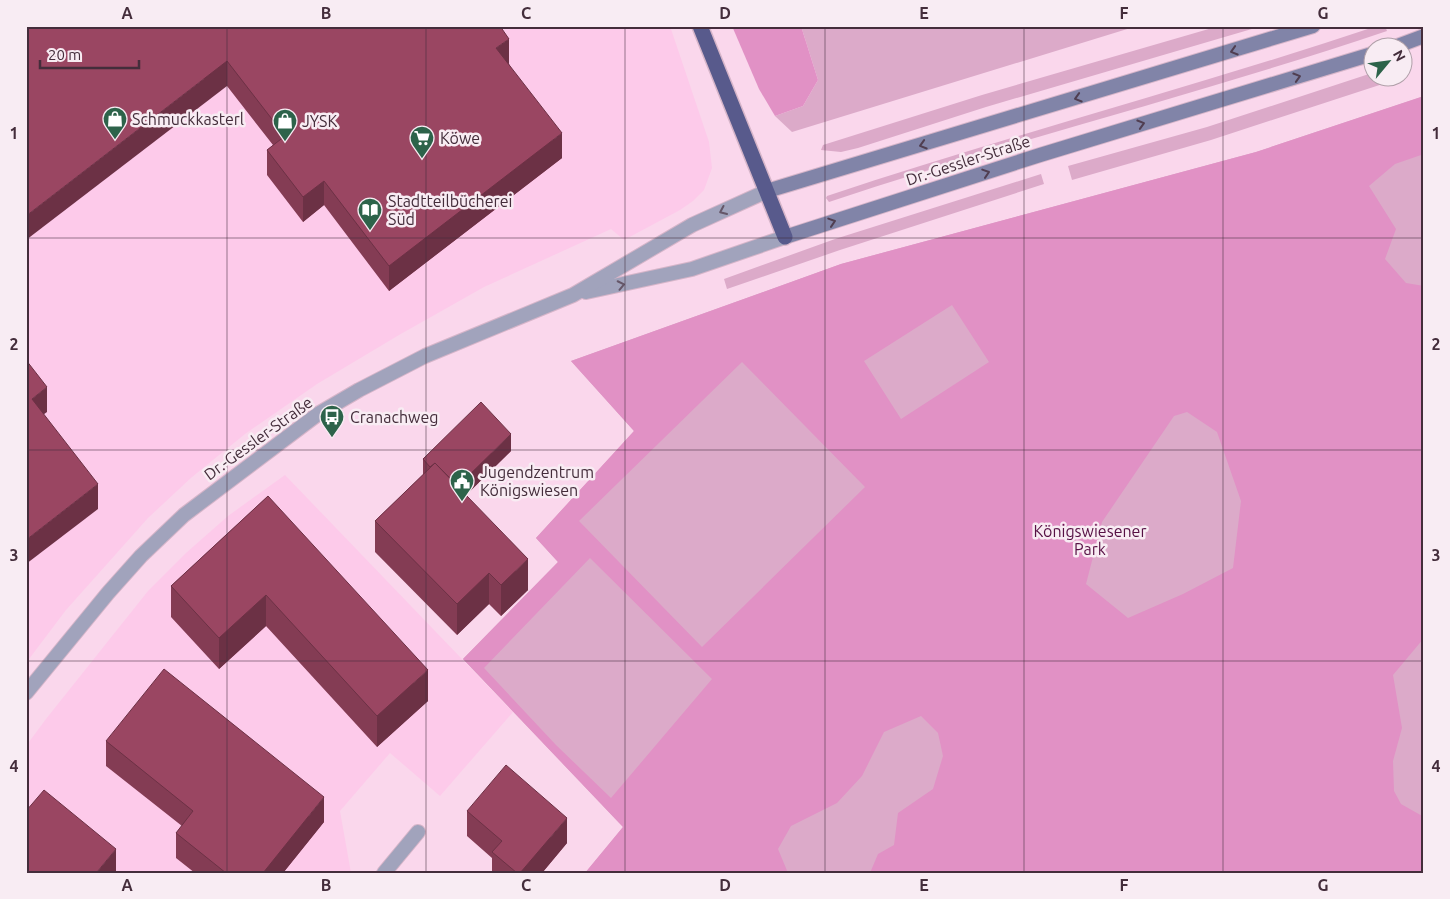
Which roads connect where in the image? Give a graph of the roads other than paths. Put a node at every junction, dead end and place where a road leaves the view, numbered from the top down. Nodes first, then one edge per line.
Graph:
1 (700, 26) edge
2 (1313, 26) edge
3 (1424, 36) edge
4 (1412, 40) edge
5 (1362, 57) edge
6 (767, 191) junction
7 (785, 237) junction
8 (573, 295) junction
9 (26, 693) edge
10 (418, 832) dead end
11 (384, 873) edge

1 - 6 highway
2 -> 6 main road, Dr.-Gessler-Straße
3 - 4 main road
7 -> 5 main road, Dr.-Gessler-Straße
6 - 7 highway
6 -> 8 street, Dr.-Gessler-Straße
8 -> 7 street, Dr.-Gessler-Straße
8 - 9 street, Dr.-Gessler-Straße
10 - 11 street

